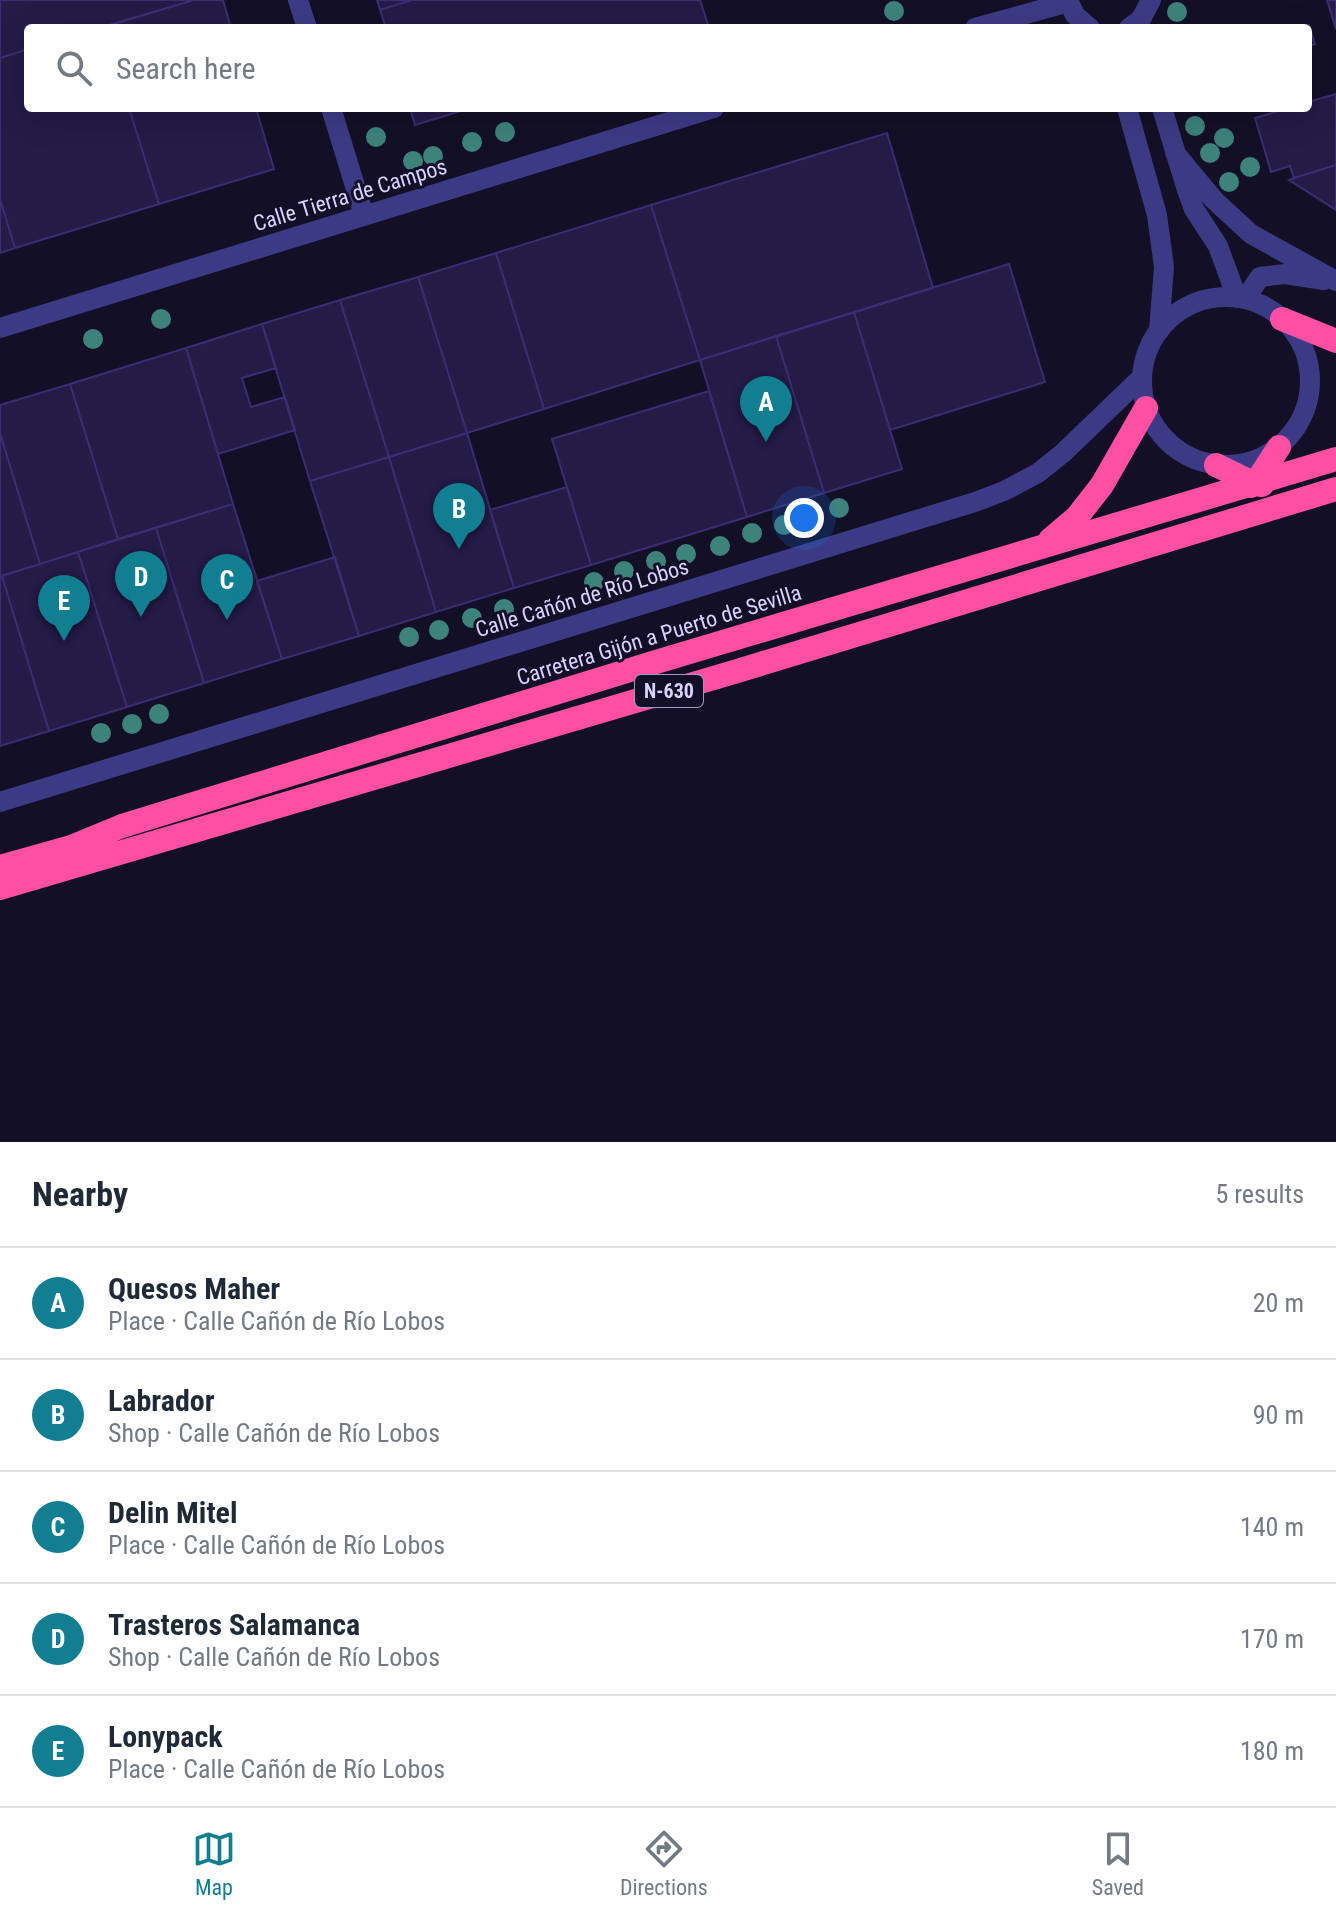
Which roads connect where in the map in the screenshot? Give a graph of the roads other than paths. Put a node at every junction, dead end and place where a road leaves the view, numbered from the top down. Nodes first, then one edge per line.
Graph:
1 (298, 0) edge
2 (1151, 0) edge
3 (1069, 1) edge
4 (306, 24) edge
5 (989, 24) edge
6 (1085, 24) edge
7 (1139, 24) edge
8 (332, 112) edge
9 (701, 112) edge
10 (1128, 112) edge
11 (1163, 112) edge
12 (1175, 153) junction
13 (364, 215) junction
14 (1336, 282) edge
15 (1241, 298) junction
16 (1282, 319) junction
17 (0, 328) edge
18 (1159, 331) junction
19 (1336, 341) edge
20 (1142, 377) junction
21 (1146, 408) junction
22 (1279, 447) junction
23 (1336, 459) edge
24 (1216, 465) junction
25 (1336, 477) edge
26 (1255, 484) junction
27 (1336, 489) edge
28 (1042, 547) junction
29 (734, 672) junction
30 (0, 802) edge
31 (0, 867) edge
32 (0, 888) edge

1 - 4 street
2 - 7 street
3 - 5 street
3 - 6 street
8 - 13 street
9 - 13 street, Calle Tierra de Campos
10 - 18 street
11 - 12 street
12 - 14 street
12 - 15 street
13 - 17 street, Calle Tierra de Campos
14 - 15 street
15 - 16 street
15 - 18 street
16 - 19 highway
16 - 22 street
18 - 20 street
20 - 21 street
20 - 30 street, Calle Cañón de Río Lobos
21 - 24 street
21 - 28 highway
22 - 24 street
22 - 26 highway
23 - 26 highway, Carretera Gijón a Puerto de Sevilla / N-630
24 - 26 highway
25 - 26 highway
26 - 28 highway, Carretera Gijón a Puerto de Sevilla / N-630
26 - 29 highway
27 - 29 highway, N-630
28 - 31 highway, Carretera Gijón a Puerto de Sevilla / N-630
29 - 32 highway, N-630

